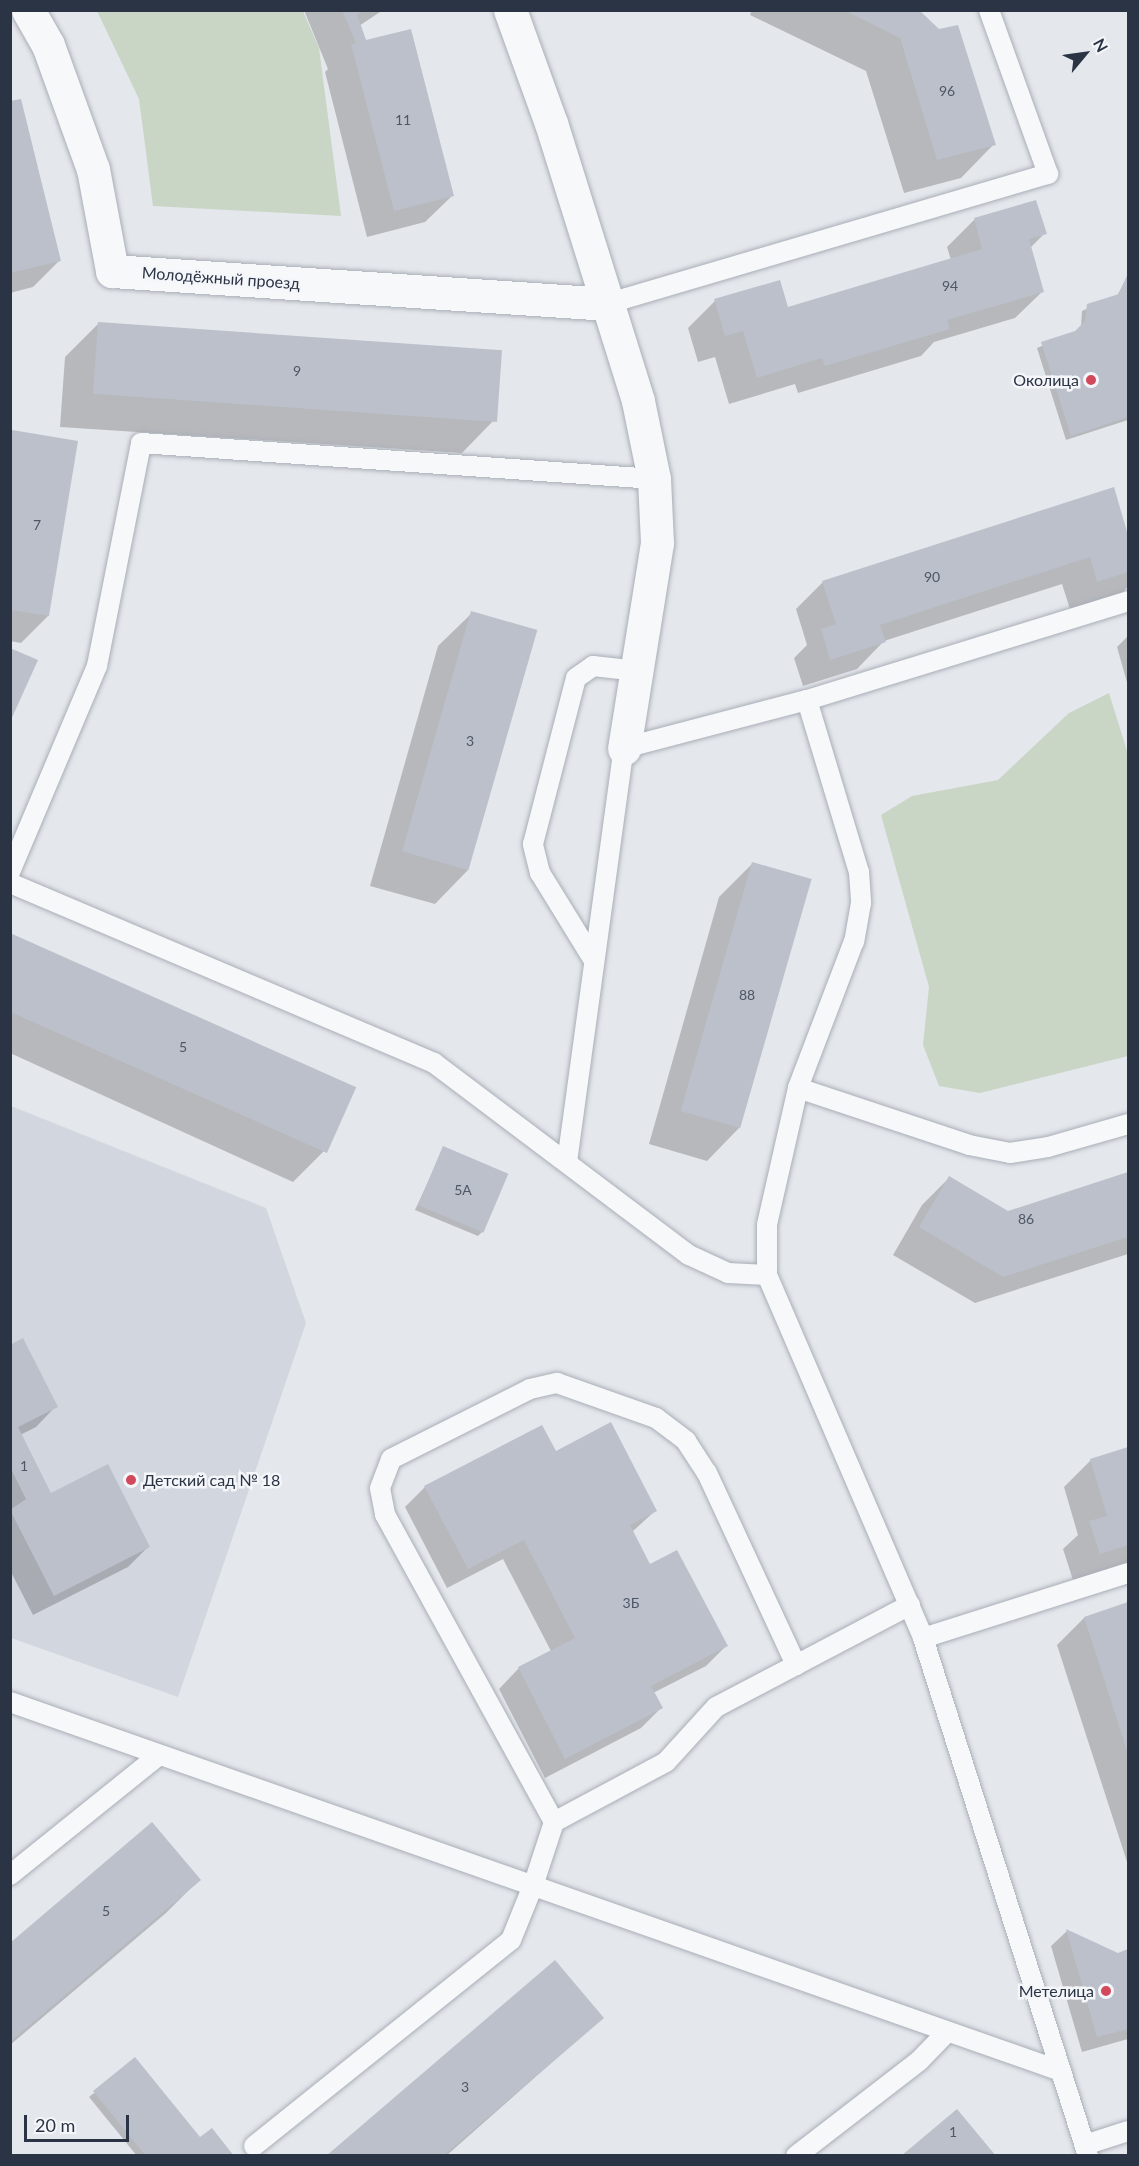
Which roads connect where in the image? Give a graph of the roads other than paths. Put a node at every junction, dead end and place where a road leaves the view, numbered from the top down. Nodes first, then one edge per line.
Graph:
1 (28, 10) edge
2 (510, 10) edge
3 (988, 10) edge
4 (606, 304) junction
5 (654, 479) junction
6 (1128, 601) edge
7 (638, 671) junction
8 (807, 700) junction
9 (624, 748) junction
10 (10, 872) edge
11 (10, 883) edge
12 (593, 959) junction
13 (798, 1088) junction
14 (1128, 1124) edge
15 (567, 1162) junction
16 (767, 1275) junction
17 (1128, 1573) edge
18 (910, 1605) junction
19 (923, 1638) junction
20 (795, 1665) junction
21 (10, 1702) edge
22 (159, 1755) junction
23 (554, 1822) junction
24 (10, 1875) edge
25 (534, 1883) junction
26 (946, 2033) junction
27 (1061, 2070) junction
28 (1128, 2132) edge
29 (254, 2146) dead end
30 (1087, 2150) edge
31 (796, 2156) edge

1 - 4 street, Молодёжный проезд
2 - 4 street
3 - 4 lane
4 - 5 street
5 - 7 street
5 - 10 lane
6 - 8 lane
7 - 9 street
7 - 12 lane
8 - 9 lane
8 - 13 lane
9 - 12 lane
11 - 15 lane
12 - 15 lane
13 - 14 lane
13 - 16 lane
15 - 16 lane
16 - 18 lane
17 - 19 lane
18 - 19 lane
18 - 20 lane
19 - 27 lane
20 - 23 lane
20 - 23 lane
21 - 22 lane
22 - 24 lane
22 - 25 lane
23 - 25 lane
25 - 26 lane
25 - 29 lane
26 - 27 lane
26 - 31 lane
27 - 30 lane
28 - 30 lane

